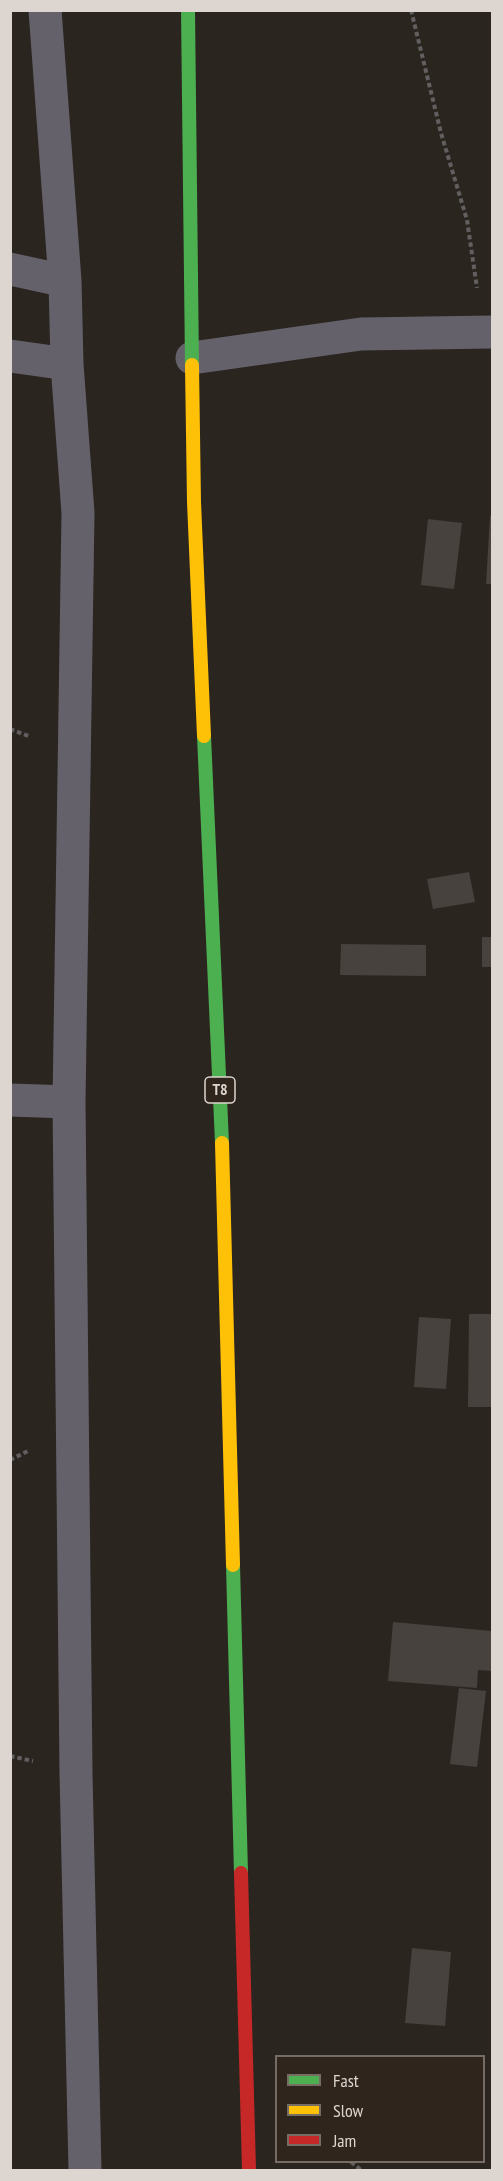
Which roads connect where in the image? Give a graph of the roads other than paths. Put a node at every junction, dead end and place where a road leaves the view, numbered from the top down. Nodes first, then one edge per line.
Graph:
1 (45, 10) edge
2 (188, 10) edge
3 (10, 269) edge
4 (65, 281) junction
5 (487, 331) edge
6 (10, 356) edge
7 (192, 358) junction
8 (67, 364) junction
9 (10, 1100) edge
10 (69, 1102) junction
11 (85, 2170) edge
12 (249, 2170) edge

1 - 4 street
2 - 7 highway, T8
3 - 4 street
4 - 8 street
5 - 7 street
6 - 8 street
7 - 12 highway, T8
8 - 10 street
9 - 10 street
10 - 11 street

